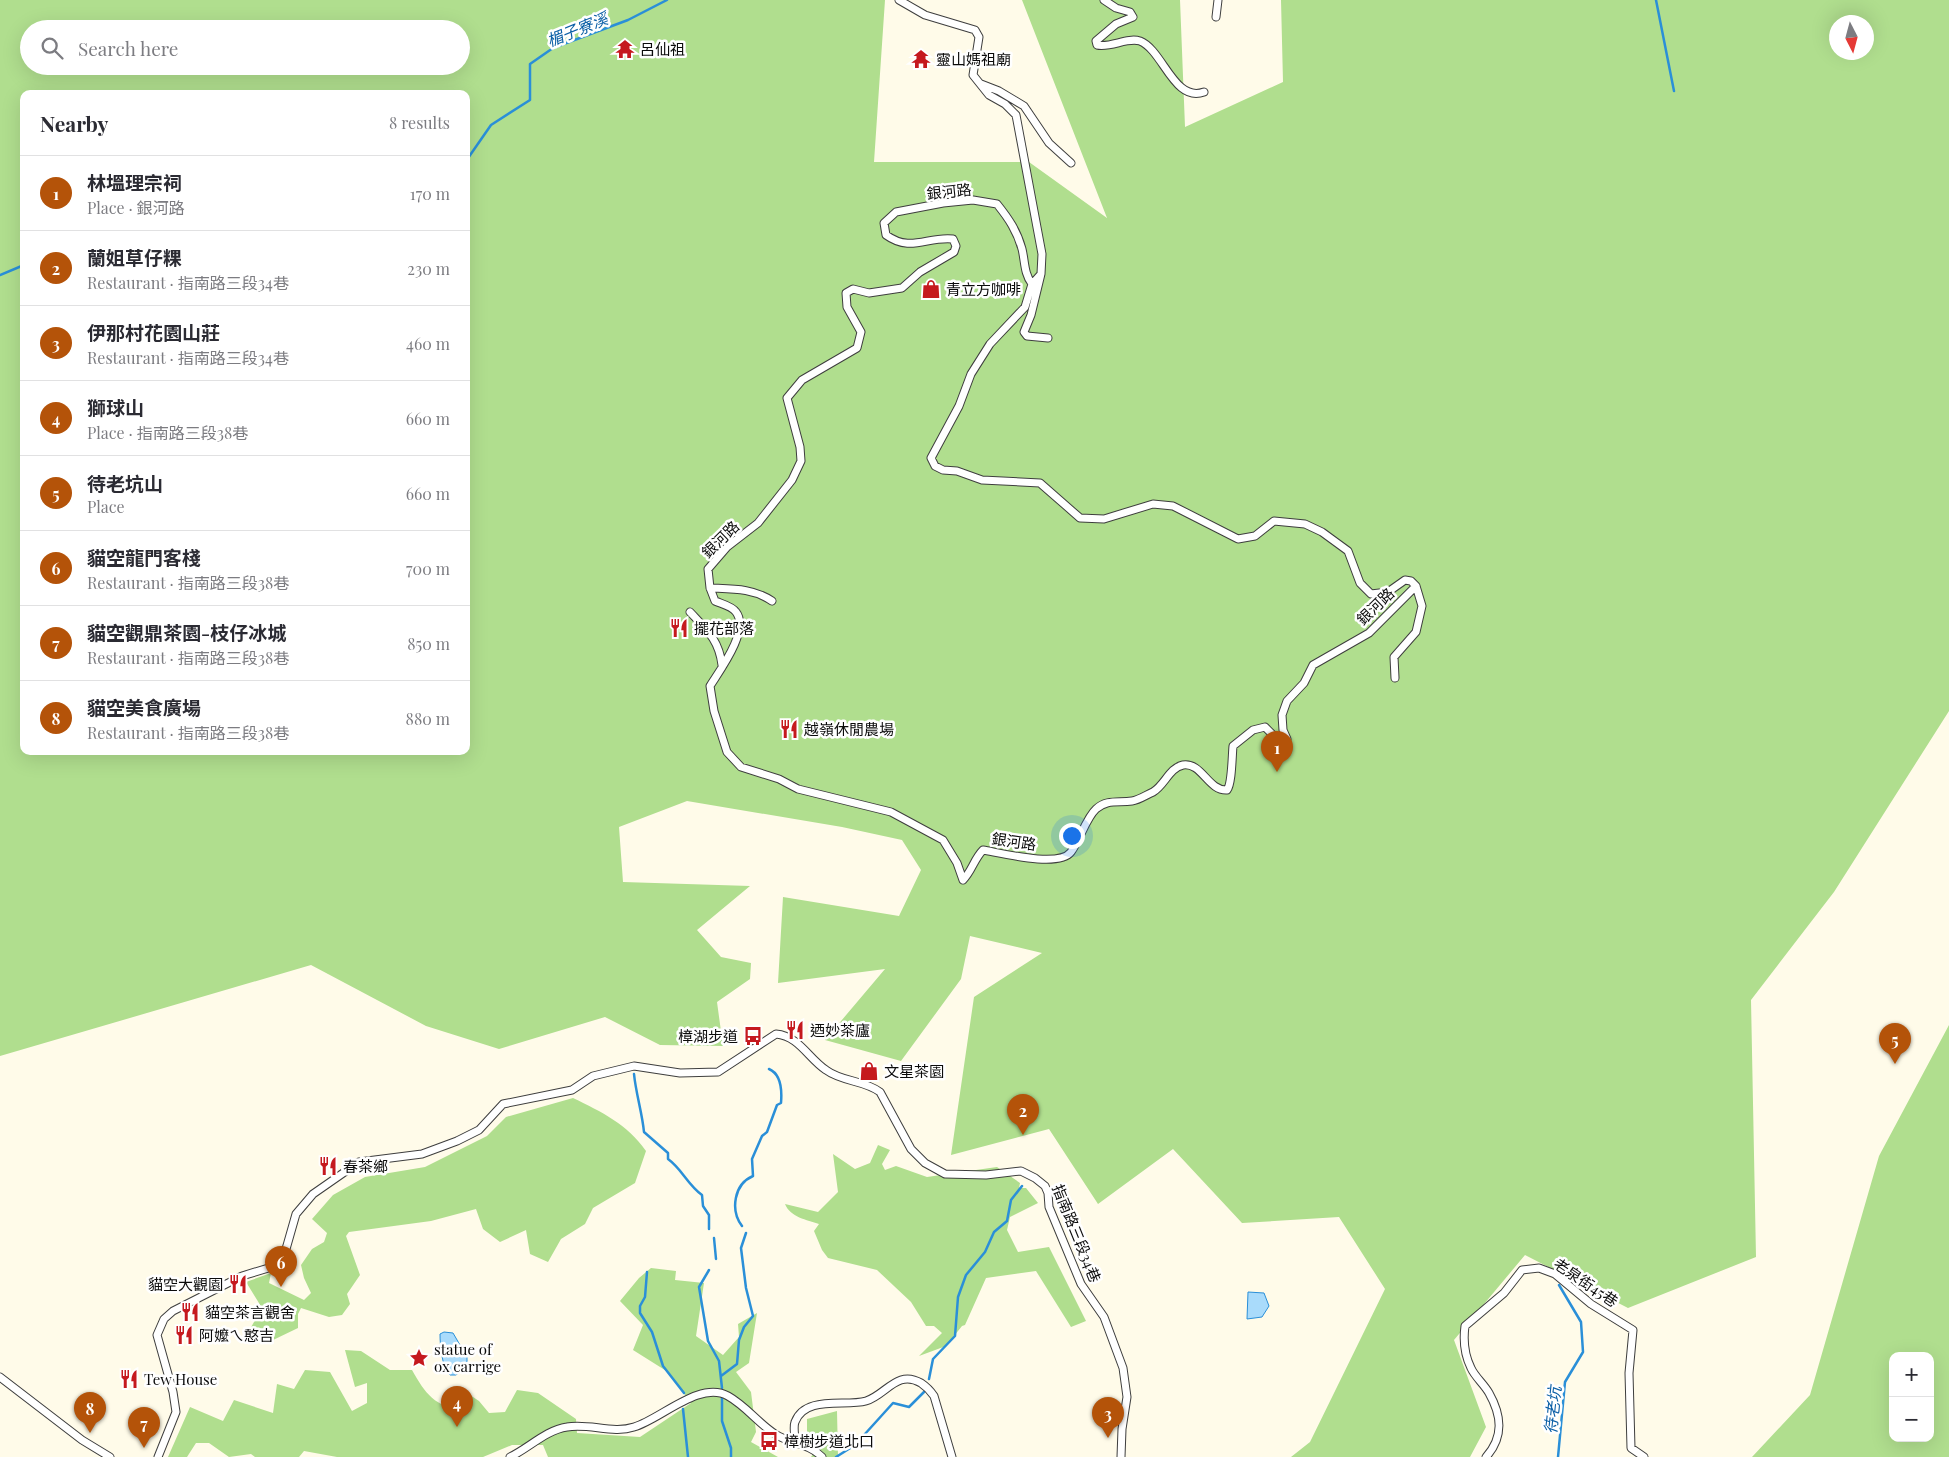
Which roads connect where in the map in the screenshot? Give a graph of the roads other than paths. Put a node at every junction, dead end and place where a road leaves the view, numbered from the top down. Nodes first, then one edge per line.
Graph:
1 (899, 0) edge
2 (1104, 0) edge
3 (1218, 0) edge
4 (1216, 17) dead end
5 (980, 84) junction
6 (1204, 92) dead end
7 (1071, 163) dead end
8 (1041, 274) junction
9 (1032, 284) junction
10 (1048, 338) dead end
11 (1416, 586) junction
12 (710, 588) junction
13 (772, 601) dead end
14 (690, 612) dead end
15 (722, 666) junction
16 (1395, 678) dead end
17 (0, 1377) edge
18 (795, 1441) junction
19 (110, 1457) edge
20 (158, 1457) edge
21 (510, 1457) edge
22 (822, 1457) edge
23 (952, 1457) edge
24 (1121, 1457) edge
25 (1486, 1457) edge
26 (1644, 1457) edge

1 - 5 street
2 - 6 street
3 - 4 street
5 - 7 street
5 - 8 street
8 - 9 street, 銀河路
8 - 10 street
9 - 11 street, 銀河路
9 - 12 street, 銀河路
11 - 15 street, 銀河路
11 - 16 street
12 - 13 street
12 - 15 street, 銀河路
14 - 15 street
17 - 19 street
18 - 21 street
18 - 22 street
18 - 23 street
20 - 24 street, 指南路三段34巷
25 - 26 street, 老泉街45巷

